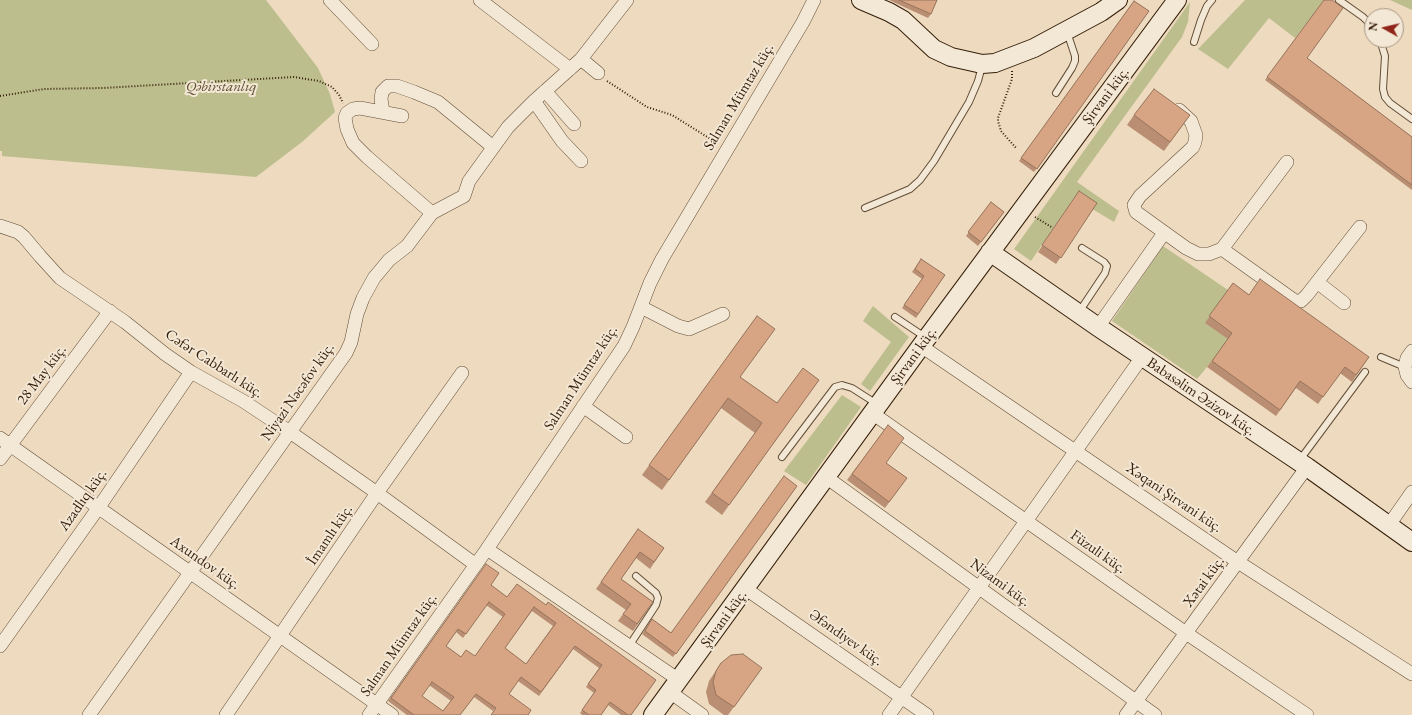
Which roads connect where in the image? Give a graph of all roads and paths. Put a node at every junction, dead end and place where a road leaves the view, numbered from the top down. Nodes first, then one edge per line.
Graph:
1 (330, 0) edge
2 (480, 0) edge
3 (627, 0) edge
4 (814, 0) edge
5 (861, 0) edge
6 (1118, 0) edge
7 (1177, 0) edge
8 (1212, 0) edge
9 (1339, 0) edge
10 (1364, 18) edge
11 (1066, 31) junction
12 (1194, 42) dead end
13 (372, 44) dead end
14 (1382, 48) edge
15 (1011, 58) junction
16 (581, 59) junction
17 (982, 64) junction
18 (570, 69) junction
19 (598, 73) joint
20 (545, 92) junction
21 (1056, 93) dead end
22 (0, 96) edge
23 (534, 101) junction
24 (1178, 110) edge
25 (383, 112) junction
26 (347, 113) junction
27 (402, 116) dead end
28 (1412, 119) edge
29 (574, 124) dead end
30 (493, 147) junction
31 (1017, 148) dead end
32 (727, 149) junction
33 (581, 161) dead end
34 (1288, 162) dead end
35 (865, 208) dead end
36 (1022, 208) junction
37 (432, 213) junction
38 (0, 226) edge
39 (1360, 227) dead end
40 (1053, 228) edge
41 (1164, 233) junction
42 (1082, 248) dead end
43 (1222, 249) junction
44 (990, 252) junction
45 (1317, 282) junction
46 (1344, 303) dead end
47 (641, 307) junction
48 (110, 311) junction
49 (723, 314) dead end
50 (1078, 314) junction
51 (895, 317) dead end
52 (1098, 327) junction
53 (924, 342) junction
54 (1412, 351) edge
55 (1142, 357) junction
56 (1381, 357) dead end
57 (1405, 367) junction
58 (191, 372) junction
59 (1365, 372) dead end
60 (462, 373) dead end
61 (1412, 382) edge
62 (583, 406) junction
63 (875, 409) junction
64 (290, 432) junction
65 (626, 437) dead end
66 (5, 442) edge
67 (1076, 451) junction
68 (782, 457) dead end
69 (0, 459) edge
70 (1303, 465) junction
71 (826, 477) junction
72 (1412, 492) edge
73 (377, 493) junction
74 (99, 507) junction
75 (1026, 520) junction
76 (1388, 525) junction
77 (1412, 542) edge
78 (487, 549) junction
79 (1238, 562) junction
80 (476, 565) junction
81 (190, 572) junction
82 (636, 576) dead end
83 (979, 587) junction
84 (746, 589) junction
85 (1186, 634) junction
86 (281, 636) junction
87 (0, 646) edge
88 (629, 646) junction
89 (1412, 674) edge
90 (675, 686) junction
91 (902, 697) junction
92 (1136, 701) junction
93 (377, 704) junction
94 (89, 715) edge
95 (226, 715) edge
96 (369, 715) edge
97 (392, 715) edge
98 (653, 715) edge
99 (702, 715) edge
100 (889, 715) edge
101 (927, 715) edge
102 (1126, 715) edge
103 (1155, 715) edge
104 (1307, 715) edge

1 - 13 street
2 - 18 street
3 - 16 street, Niyazi Nəcəfov küç.
4 - 32 street, Salman Mümtaz küç.
5 - 17 main road
6 - 11 main road
7 - 36 main road, Şirvani küç.
8 - 12 lane
9 - 10 lane
11 - 15 main road
11 - 21 lane
14 - 28 lane
15 - 17 main road
15 - 31 path
16 - 18 street, Niyazi Nəcəfov küç.
16 - 19 street
17 - 35 lane
18 - 20 street, Niyazi Nəcəfov küç.
19 - 32 path
20 - 23 street, Niyazi Nəcəfov küç.
20 - 29 street
22 - 26 path
23 - 30 street, Niyazi Nəcəfov küç.
23 - 33 street
24 - 41 street
25 - 26 street
25 - 27 street
25 - 30 street
26 - 37 street
30 - 37 street, Niyazi Nəcəfov küç.
32 - 47 street, Salman Mümtaz küç.
34 - 43 street
36 - 40 path
36 - 44 main road, Şirvani küç.
37 - 64 street, Niyazi Nəcəfov küç.
38 - 48 street, Cəfər Cabbarlı küç.
39 - 45 street
41 - 43 street
41 - 52 street
42 - 50 lane
43 - 45 street
44 - 50 main road, Babasəlim Əzizov küç.
44 - 53 main road, Şirvani küç.
45 - 46 street
47 - 49 street
47 - 62 street, Salman Mümtaz küç.
48 - 58 street, Cəfər Cabbarlı küç.
48 - 66 street, 28 May küç.
50 - 52 main road, Babasəlim Əzizov küç.
51 - 53 lane
52 - 55 main road, Babasəlim Əzizov küç.
53 - 63 main road, Şirvani küç.
53 - 67 street, Xəqani Şirvani küç.
54 - 57 street
55 - 67 street
55 - 70 main road, Babasəlim Əzizov küç.
56 - 57 lane
57 - 61 street
58 - 64 street, Cəfər Cabbarlı küç.
58 - 74 street, Azadlıq küç.
59 - 70 lane
60 - 73 street, İmamlı küç.
62 - 65 street
62 - 78 street, Salman Mümtaz küç.
63 - 68 lane
63 - 71 main road, Şirvani küç.
63 - 75 street, Füzuli küç.
64 - 73 street, Cəfər Cabbarlı küç.
64 - 81 street, Niyazi Nəcəfov küç.
66 - 69 street, 28 May küç.
66 - 74 street, Axundov küç.
67 - 75 street
67 - 79 street, Xəqani Şirvani küç.
70 - 76 main road, Babasəlim Əzizov küç.
70 - 79 street, Xətai küç.
71 - 83 street, Nizami küç.
71 - 84 main road, Şirvani küç.
72 - 76 street
73 - 80 street, Cəfər Cabbarlı küç.
73 - 86 street, İmamlı küç.
74 - 81 street, Axundov küç.
74 - 87 street, Azadlıq küç.
75 - 83 street
75 - 85 street, Füzuli küç.
76 - 77 main road, Babasəlim Əzizov küç.
78 - 80 street, Salman Mümtaz küç.
78 - 88 street
79 - 85 street, Xətai küç.
79 - 89 street, Xəqani Şirvani küç.
80 - 93 street, Salman Mümtaz küç.
81 - 86 street, Axundov küç.
81 - 94 street, Niyazi Nəcəfov küç.
82 - 88 lane
83 - 91 street
83 - 92 street, Nizami küç.
84 - 90 main road, Şirvani küç.
84 - 91 street, Əfəndiyev küç.
85 - 92 street, Xətai küç.
85 - 104 street, Füzuli küç.
86 - 93 street, Axundov küç.
86 - 95 street, İmamlı küç.
88 - 90 street
90 - 98 main road, Şirvani küç.
90 - 99 street
91 - 100 street
91 - 101 street, Əfəndiyev küç.
92 - 102 street, Xətai küç.
92 - 103 street, Nizami küç.
93 - 96 street, Salman Mümtaz küç.
93 - 97 street, Axundov küç.

